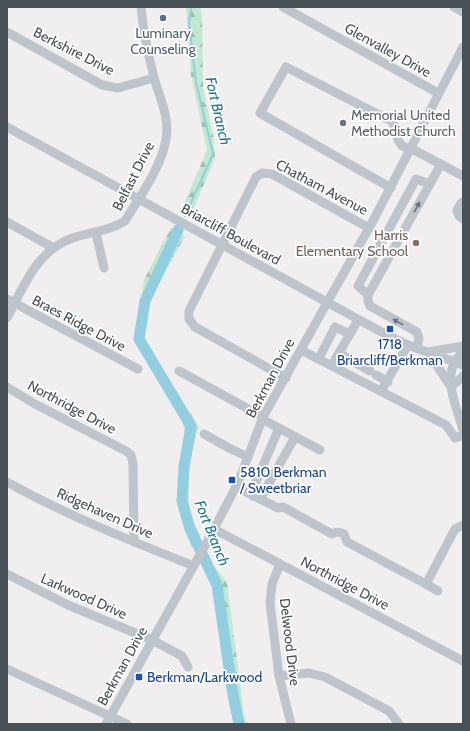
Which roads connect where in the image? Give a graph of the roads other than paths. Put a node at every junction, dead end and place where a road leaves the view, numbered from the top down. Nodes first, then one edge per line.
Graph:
1 (141, 7) edge
2 (283, 7) edge
3 (454, 7) edge
4 (463, 12) edge
5 (7, 32) edge
6 (463, 47) edge
7 (154, 78) junction
8 (438, 93) junction
9 (7, 127) edge
10 (410, 148) junction
11 (441, 164) junction
12 (463, 176) edge
13 (430, 184) junction
14 (390, 188) junction
15 (138, 200) junction
16 (463, 202) edge
17 (463, 219) edge
18 (7, 222) edge
19 (369, 228) junction
20 (96, 233) junction
21 (222, 246) junction
22 (52, 247) junction
23 (104, 268) dead end
24 (368, 295) junction
25 (11, 302) edge
26 (327, 303) junction
27 (7, 318) edge
28 (358, 320) junction
29 (350, 334) junction
30 (463, 346) edge
31 (412, 347) junction
32 (301, 350) junction
33 (428, 352) junction
34 (463, 352) edge
35 (339, 353) junction
36 (319, 358) junction
37 (459, 364) edge
38 (332, 365) junction
39 (138, 369) dead end
40 (179, 371) dead end
41 (463, 376) edge
42 (286, 378) junction
43 (388, 382) junction
44 (7, 387) edge
45 (451, 387) junction
46 (381, 391) junction
47 (459, 399) edge
48 (263, 418) junction
49 (280, 428) junction
50 (463, 430) edge
51 (204, 434) dead end
52 (295, 437) junction
53 (320, 450) dead end
54 (248, 457) junction
55 (7, 482) edge
56 (236, 487) junction
57 (256, 498) junction
58 (463, 524) edge
59 (214, 529) junction
60 (134, 542) junction
61 (196, 562) junction
62 (280, 564) junction
63 (7, 574) edge
64 (426, 584) junction
65 (438, 591) dead end
66 (152, 640) junction
67 (463, 661) edge
68 (188, 667) dead end
69 (7, 669) edge
70 (278, 676) junction
71 (109, 720) edge
72 (127, 724) edge
73 (291, 724) edge
74 (399, 724) edge

1 - 7 street, Belfast Drive
2 - 8 street, Glenvalley Drive
3 - 4 street
5 - 7 street, Berkshire Drive
6 - 8 street, Berkman Drive
7 - 15 street, Belfast Drive
8 - 10 street, Berkman Drive
9 - 15 street, Briarcliff Boulevard
10 - 11 street
10 - 14 street, Berkman Drive
10 - 14 street
11 - 12 street
11 - 13 street
24 -> 13 street
13 - 24 street
14 - 19 street, Berkman Drive
15 - 20 street, Belfast Drive
15 - 21 street, Briarcliff Boulevard
16 - 17 street
18 - 22 street
19 - 21 street, Chatham Avenue
19 - 26 street, Berkman Drive
20 - 22 street, Belfast Drive
20 - 23 street
21 - 26 street, Briarcliff Boulevard
21 - 42 street
22 - 25 street, Belfast Drive
31 -> 24 street
25 - 27 street, Belfast Drive
25 - 39 street, Braes Ridge Drive
26 - 28 street, Briarcliff Boulevard
26 - 32 street, Berkman Drive
28 - 29 street
28 - 31 street, Briarcliff Boulevard
29 - 35 street
29 - 36 street
30 - 33 street
31 - 33 street, Briarcliff Boulevard
31 - 43 street
32 - 36 street
32 - 42 street, Berkman Drive
33 - 37 street, Briarcliff Boulevard
33 - 45 street
34 - 37 street
35 - 38 street
35 - 43 street
36 - 38 street
37 - 45 street
38 - 46 street
40 - 48 street
41 - 45 street
42 - 48 street, Berkman Drive
43 - 46 street
44 - 60 street, Northridge Drive
45 - 47 street
46 - 50 street
47 - 50 street
48 - 49 street
48 - 54 street, Berkman Drive
49 - 52 street
49 - 57 street
51 - 54 street
52 - 53 street
52 - 57 street
54 - 56 street, Berkman Drive
55 - 60 street, Ridgehaven Drive
56 - 57 street
56 - 59 street, Berkman Drive
57 - 64 street
58 - 64 street
59 - 61 street, Berkman Drive
59 - 62 street, Northridge Drive
60 - 61 street, Ridgehaven Drive
61 - 66 street, Berkman Drive
62 - 67 street, Northridge Drive
62 - 70 street, Delwood Drive
63 - 66 street, Larkwood Drive
64 - 65 street
66 - 68 street, Larkwood Drive
66 - 71 street, Berkman Drive
69 - 71 street
70 - 73 street, Delwood Drive
70 - 74 street
71 - 72 street

